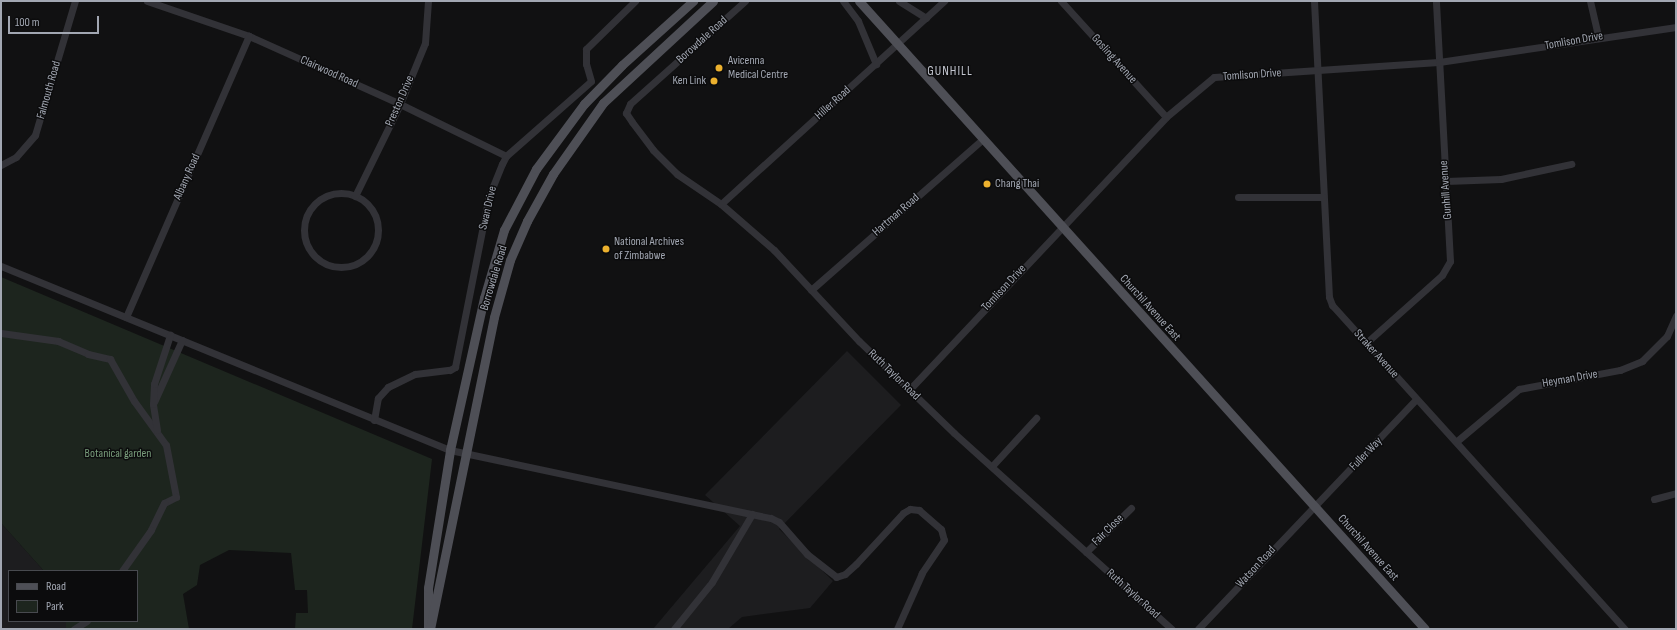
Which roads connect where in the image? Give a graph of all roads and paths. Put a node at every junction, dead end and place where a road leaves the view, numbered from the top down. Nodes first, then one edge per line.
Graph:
1 (75, 1) edge
2 (147, 1) edge
3 (428, 1) edge
4 (635, 1) edge
5 (693, 1) edge
6 (714, 1) edge
7 (745, 1) edge
8 (843, 1) edge
9 (859, 1) edge
10 (899, 1) edge
11 (944, 1) edge
12 (1061, 1) edge
13 (1314, 1) edge
14 (1436, 1) edge
15 (1590, 1) edge
16 (926, 18) junction
17 (1676, 27) edge
18 (249, 36) junction
19 (1598, 36) junction
20 (897, 45) junction
21 (1439, 62) junction
22 (876, 64) junction
23 (1316, 71) junction
24 (400, 104) junction
25 (626, 113) joint
26 (1166, 117) junction
27 (982, 140) junction
28 (506, 156) junction
29 (1, 164) edge
30 (1571, 164) dead end
31 (1446, 181) junction
32 (355, 196) junction
33 (1324, 196) junction
34 (1238, 197) dead end
35 (721, 204) junction
36 (1061, 227) junction
37 (1, 266) edge
38 (811, 290) junction
39 (1676, 316) edge
40 (126, 317) junction
41 (1, 333) edge
42 (170, 336) junction
43 (182, 340) junction
44 (1366, 343) junction
45 (909, 390) junction
46 (1416, 399) junction
47 (153, 404) junction
48 (1036, 418) dead end
49 (374, 420) junction
50 (158, 431) junction
51 (1457, 442) junction
52 (450, 450) junction
53 (465, 454) junction
54 (993, 465) junction
55 (1676, 493) edge
56 (1654, 499) dead end
57 (1314, 507) junction
58 (1131, 508) dead end
59 (752, 514) junction
60 (1086, 552) junction
61 (123, 570) edge
62 (85, 622) edge
63 (74, 629) edge
64 (429, 629) edge
65 (674, 629) edge
66 (897, 629) edge
67 (1172, 629) edge
68 (1198, 629) edge
69 (1425, 629) edge
70 (1625, 629) edge

1 - 29 street, Falmouth Road
2 - 18 street, Clairwood Road
3 - 24 street, Preston Drive
4 - 28 street, Swan Drive
5 - 52 main road, Borrowdale Road
6 - 53 main road, Borrowdale Road
7 - 25 street, Borowdale Road
8 - 22 street
9 - 20 main road, Churchil Avenue East
10 - 16 street
11 - 16 street, Hiller Road
12 - 26 street, Gosling Avenue
13 - 23 street, Straker Avenue
14 - 21 street, Gunhill Avenue
15 - 19 street
16 - 20 street, Hiller Road
17 - 19 street, Tomlison Drive
18 - 24 street, Clairwood Road
18 - 40 street, Albany Road
19 - 21 street, Tomlison Drive
20 - 22 street, Hiller Road
20 - 27 main road, Churchil Avenue East
21 - 23 street, Tomlison Drive
21 - 31 street, Gunhill Avenue
22 - 35 street, Hiller Road
23 - 26 street, Tomlison Drive
23 - 33 street, Straker Avenue
24 - 28 street, Clairwood Road
24 - 32 street, Preston Drive
25 - 35 street, Ruth Taylor Road
26 - 36 street, Tomlison Drive
27 - 36 main road, Churchil Avenue East
27 - 38 street, Hartman Road
28 - 49 street, Swan Drive
30 - 31 street
31 - 44 street, Gunhill Avenue
32 - 32 street
33 - 34 street
33 - 44 street, Straker Avenue
35 - 38 street, Ruth Taylor Road
36 - 45 street, Tomlison Drive
36 - 57 main road, Churchil Avenue East
37 - 40 street
38 - 45 street, Ruth Taylor Road
39 - 51 street, Heyman Drive
40 - 42 street
41 - 50 street
42 - 43 street
42 - 47 street
43 - 47 street
43 - 49 street
44 - 46 street, Straker Avenue
45 - 54 street, Ruth Taylor Road
46 - 51 street, Straker Avenue
46 - 57 street, Fuller Way
47 - 50 street
48 - 54 street
49 - 52 street
50 - 61 street
51 - 70 street, Straker Avenue
52 - 53 street
52 - 64 main road, Borrowdale Road
53 - 59 street
53 - 64 main road, Borrowdale Road
54 - 60 street, Ruth Taylor Road
55 - 56 street
57 - 68 street, Watson Road
57 - 69 main road, Churchil Avenue East
58 - 60 street, Fair Close
59 - 65 street
59 - 66 street
60 - 67 street, Ruth Taylor Road
62 - 63 street

